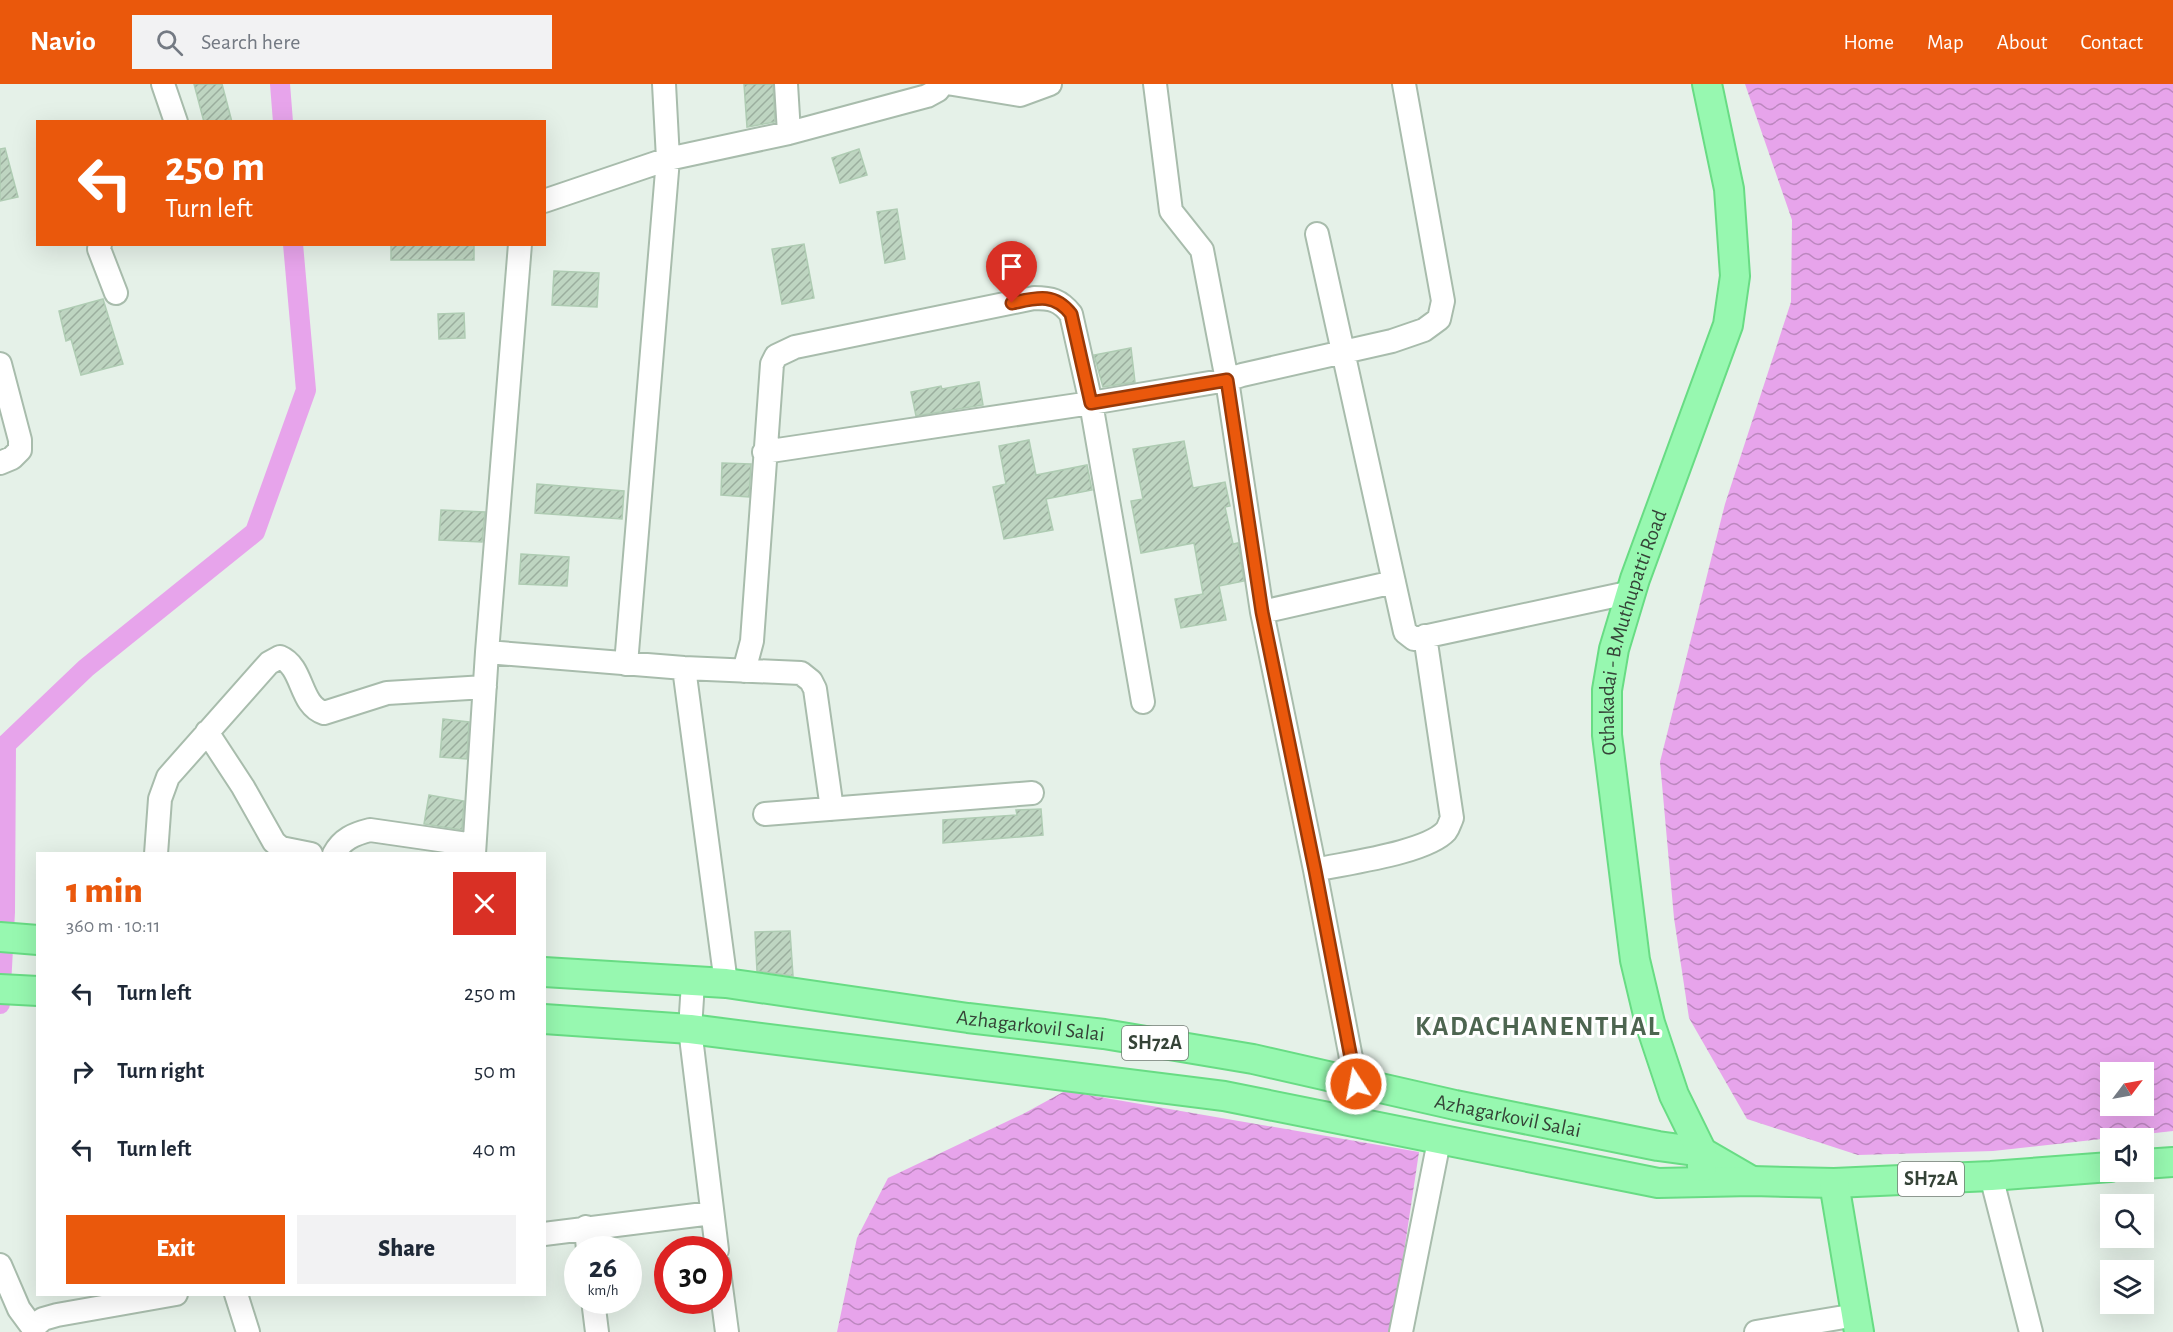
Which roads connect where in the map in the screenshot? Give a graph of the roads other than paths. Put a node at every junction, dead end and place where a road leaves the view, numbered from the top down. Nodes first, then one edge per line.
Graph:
1 (163, 84) edge
2 (664, 84) edge
3 (786, 84) edge
4 (942, 84) edge
5 (952, 84) edge
6 (1050, 84) edge
7 (1155, 84) edge
8 (1404, 84) edge
9 (1707, 84) edge
10 (175, 120) edge
11 (789, 133) junction
12 (668, 159) junction
13 (546, 200) edge
14 (1317, 234) dead end
15 (99, 246) edge
16 (520, 246) edge
17 (116, 293) dead end
18 (1342, 352) junction
19 (0, 364) edge
20 (1227, 380) junction
21 (1091, 403) junction
22 (764, 452) junction
23 (0, 463) edge
24 (1394, 582) junction
25 (1632, 592) junction
26 (1262, 612) junction
27 (1425, 636) junction
28 (487, 652) junction
29 (626, 664) junction
30 (684, 668) junction
31 (744, 671) junction
32 (485, 687) junction
33 (1143, 702) dead end
34 (207, 732) junction
35 (1032, 793) dead end
36 (832, 809) junction
37 (765, 814) dead end
38 (474, 849) edge
39 (156, 852) edge
40 (301, 852) edge
41 (335, 852) edge
42 (1315, 870) junction
43 (546, 972) edge
44 (693, 983) junction
45 (726, 984) junction
46 (546, 1019) edge
47 (690, 1029) junction
48 (1356, 1084) junction
49 (1349, 1121) junction
50 (1439, 1141) junction
51 (1702, 1152) junction
52 (2173, 1162) edge
53 (2154, 1163) edge
54 (2100, 1168) edge
55 (1991, 1176) junction
56 (1752, 1181) junction
57 (1702, 1182) junction
58 (1834, 1183) junction
59 (712, 1213) junction
60 (546, 1234) edge
61 (566, 1236) edge
62 (597, 1236) edge
63 (715, 1236) edge
64 (0, 1265) edge
65 (165, 1296) edge
66 (237, 1296) edge
67 (595, 1314) edge
68 (725, 1314) edge
69 (1858, 1324) edge
70 (33, 1330) edge
71 (248, 1332) edge
72 (597, 1332) edge
73 (727, 1332) edge
74 (1401, 1332) edge
75 (1756, 1332) edge
76 (2031, 1332) edge

1 - 10 street
2 - 12 street
3 - 11 street
4 - 11 street
5 - 6 street
7 - 20 street
8 - 18 street
9 - 25 main road, Othakadai - B.Muthupatti Road
11 - 12 street
12 - 13 street
12 - 29 street
14 - 18 street
15 - 17 street
16 - 28 street
18 - 20 street
18 - 24 street
19 - 23 street
20 - 21 street
20 - 26 street
21 - 22 street
21 - 22 street
21 - 33 street
22 - 31 street
24 - 26 street
24 - 27 street
25 - 27 street
25 - 51 main road, Othakadai - B.Muthupatti Road
26 - 42 street
27 - 42 street
28 - 29 street
28 - 32 street
29 - 30 street
30 - 31 street
30 - 45 street
31 - 36 street
32 - 34 street
32 - 38 street
34 - 39 street
34 - 40 street
35 - 36 street
36 - 37 street
38 - 41 street
42 - 48 street
43 - 44 main road, Azhagarkovil Salai / SH72A
44 - 45 main road, Azhagarkovil Salai / SH72A
44 - 47 street
45 - 48 main road, Azhagarkovil Salai / SH72A
46 - 47 main road, Azhagarkovil Salai / SH72A
47 - 49 main road, Azhagarkovil Salai / SH72A
47 - 59 street
48 - 49 street
48 - 51 main road, Azhagarkovil Salai / SH72A
49 - 50 main road, Azhagarkovil Salai / SH72A
50 - 57 main road, Azhagarkovil Salai / SH72A
50 - 74 street
51 - 56 main road, Azhagarkovil Salai / SH72A
51 - 57 main road, Othakadai - B.Muthupatti Road
52 - 53 main road
54 - 55 main road, Azhagarkovil Salai / SH72A
55 - 58 main road, Azhagarkovil Salai / SH72A
55 - 76 street
56 - 57 main road, Azhagarkovil Salai / SH72A
56 - 58 main road, Azhagarkovil Salai / SH72A
58 - 69 main road
59 - 62 street
59 - 63 street
60 - 61 street
64 - 70 street
65 - 70 street
66 - 71 street
67 - 72 street
68 - 73 street
69 - 75 street

